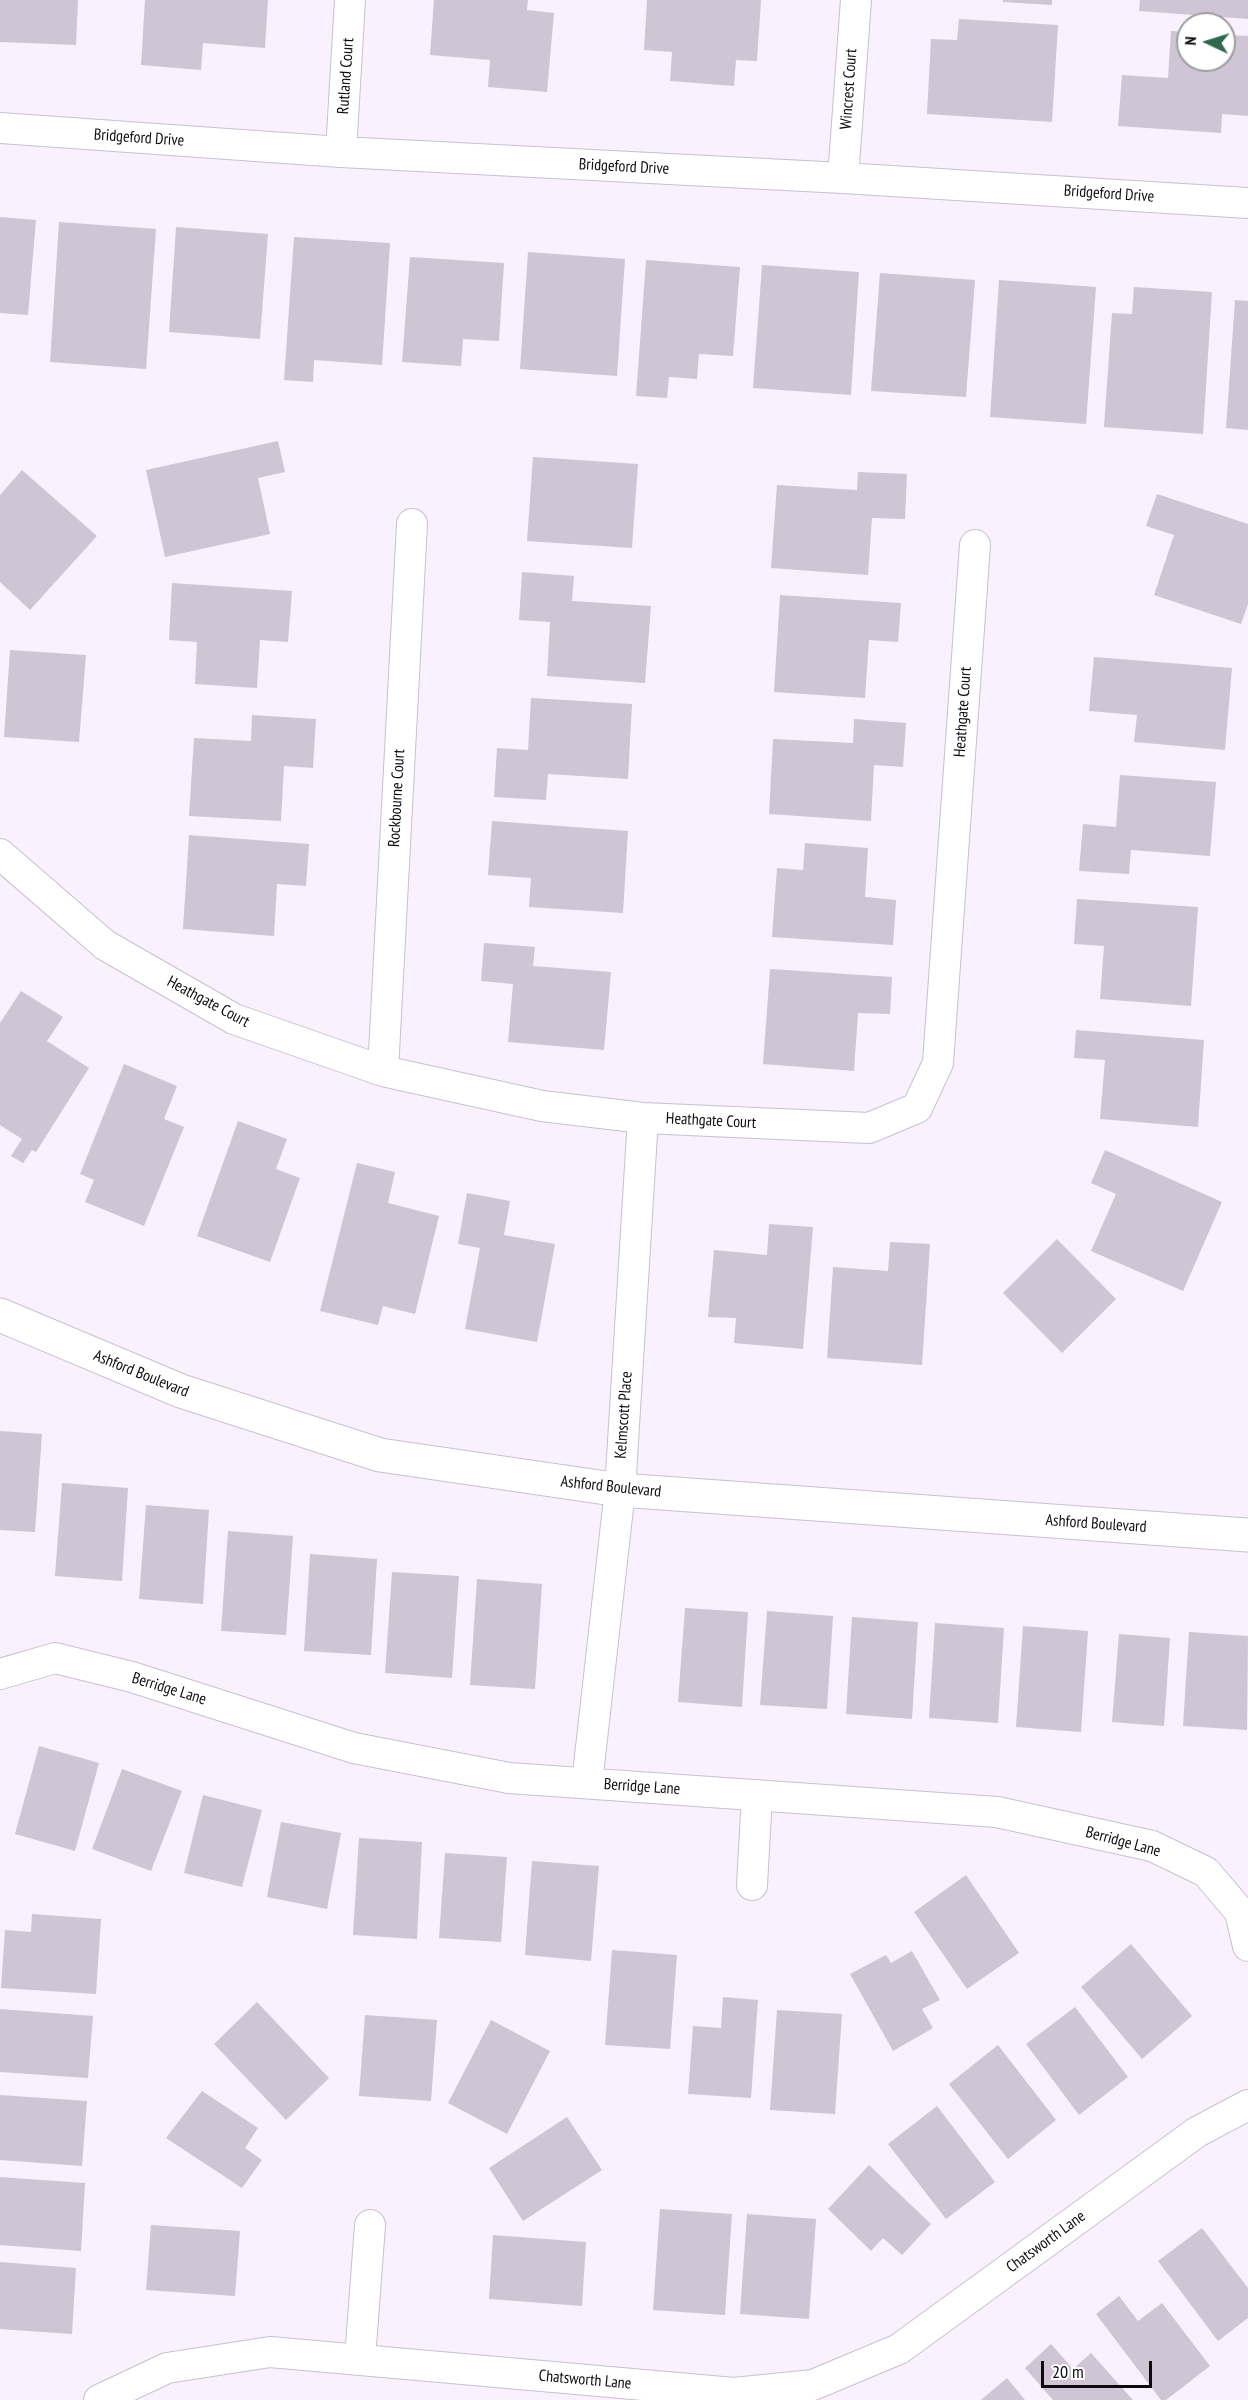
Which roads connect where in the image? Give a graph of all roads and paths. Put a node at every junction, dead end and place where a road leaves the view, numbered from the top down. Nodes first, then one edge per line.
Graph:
1 (350, 0) edge
2 (856, 0) edge
3 (0, 128) edge
4 (341, 152) junction
5 (843, 178) junction
6 (1248, 203) edge
7 (412, 524) dead end
8 (975, 545) dead end
9 (0, 854) edge
10 (383, 1071) junction
11 (643, 1118) junction
12 (0, 1315) edge
13 (620, 1490) junction
14 (1248, 1535) edge
15 (0, 1674) edge
16 (587, 1783) junction
17 (756, 1795) junction
18 (752, 1885) dead end
19 (1248, 1946) edge
20 (1248, 2105) edge
21 (369, 2225) dead end
22 (360, 2360) junction
23 (99, 2400) edge

1 - 4 street, Rutland Court
2 - 5 street, Wincrest Court
3 - 4 street, Bridgeford Drive
4 - 5 street, Bridgeford Drive
5 - 6 street, Bridgeford Drive
7 - 10 street, Rockbourne Court
8 - 11 street, Heathgate Court
9 - 10 street, Heathgate Court
10 - 11 street, Heathgate Court
11 - 13 street, Kelmscott Place
12 - 13 street, Ashford Boulevard
13 - 14 street, Ashford Boulevard
13 - 16 street, Kelmscott Place
15 - 16 street, Berridge Lane
16 - 17 street, Berridge Lane
17 - 18 street
17 - 19 street, Berridge Lane
20 - 22 street, Chatsworth Lane
21 - 22 street
22 - 23 street, Chatsworth Lane

